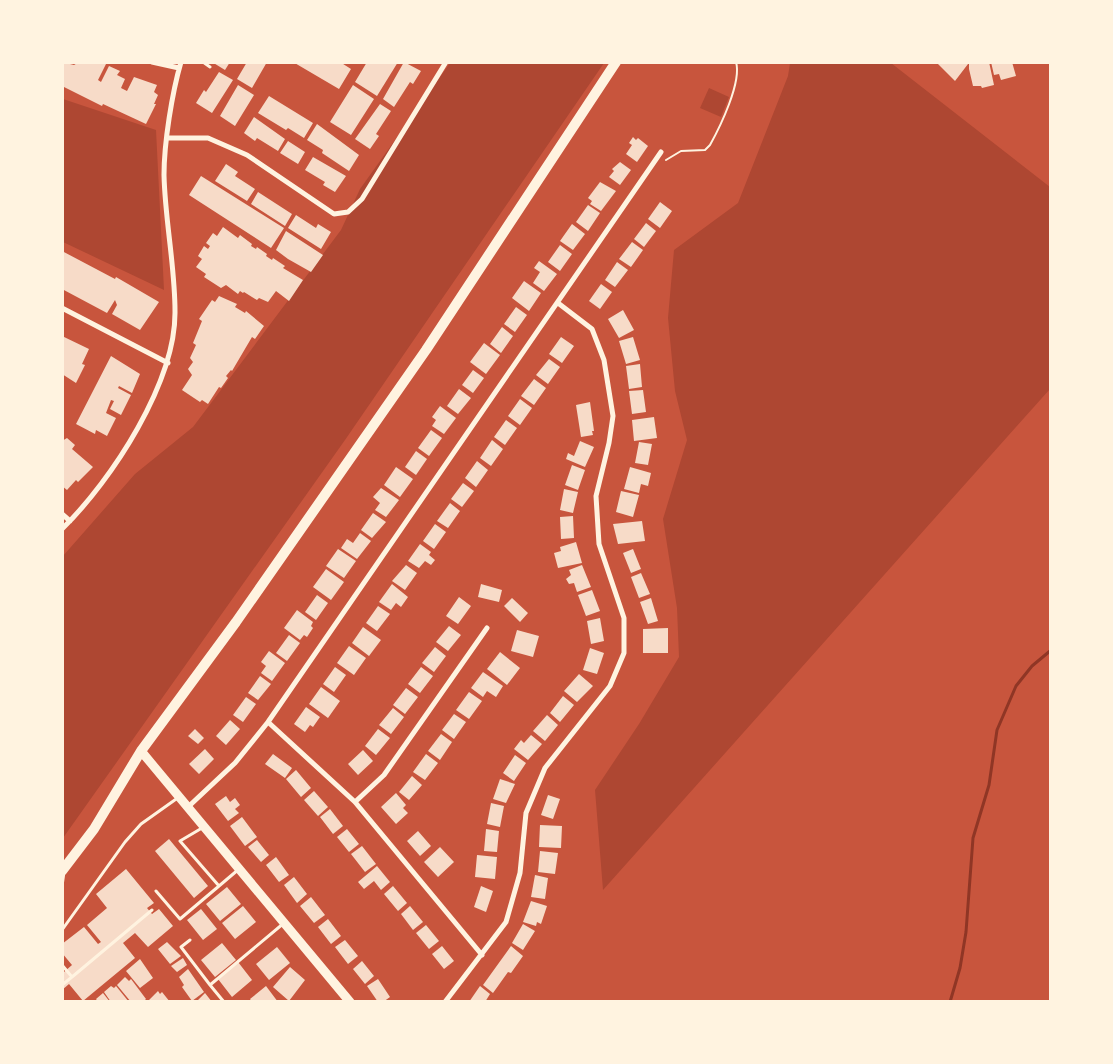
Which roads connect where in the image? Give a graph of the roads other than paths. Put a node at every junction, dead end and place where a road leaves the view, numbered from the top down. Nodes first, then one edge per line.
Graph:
1 (152, 62) edge
2 (202, 62) edge
3 (446, 62) edge
4 (616, 62) edge
5 (180, 65) edge
6 (210, 67) dead end
7 (167, 138) junction
8 (661, 152) dead end
9 (558, 303) junction
10 (62, 308) edge
11 (168, 363) junction
12 (62, 514) edge
13 (70, 521) junction
14 (62, 529) edge
15 (487, 628) dead end
16 (268, 722) junction
17 (141, 751) junction
18 (180, 797) junction
19 (355, 802) junction
20 (188, 807) junction
21 (205, 827) junction
22 (64, 869) edge
23 (240, 869) junction
24 (62, 886) edge
25 (219, 886) junction
26 (156, 891) dead end
27 (152, 910) dead end
28 (284, 922) junction
29 (62, 930) edge
30 (190, 940) dead end
31 (482, 955) junction
32 (62, 965) edge
33 (72, 977) junction
34 (62, 985) edge
35 (210, 985) junction
36 (224, 1002) edge
37 (350, 1002) edge
38 (446, 1002) edge

1 - 5 street
2 - 6 lane
3 - 7 street
4 - 17 main road
5 - 7 street
7 - 11 street
8 - 9 street
9 - 16 street
9 - 31 street
10 - 11 street
11 - 13 street
12 - 13 street
13 - 14 street
15 - 19 street
16 - 19 street
16 - 20 street
17 - 18 street
17 - 22 main road
18 - 20 street
18 - 29 lane
19 - 31 street
20 - 21 street
21 - 23 street
21 - 25 lane
22 - 24 lane
23 - 25 lane
23 - 28 street
25 - 26 lane
27 - 33 lane
28 - 35 lane
28 - 37 street
30 - 35 lane
31 - 38 street
32 - 33 lane
33 - 34 lane
35 - 36 lane

